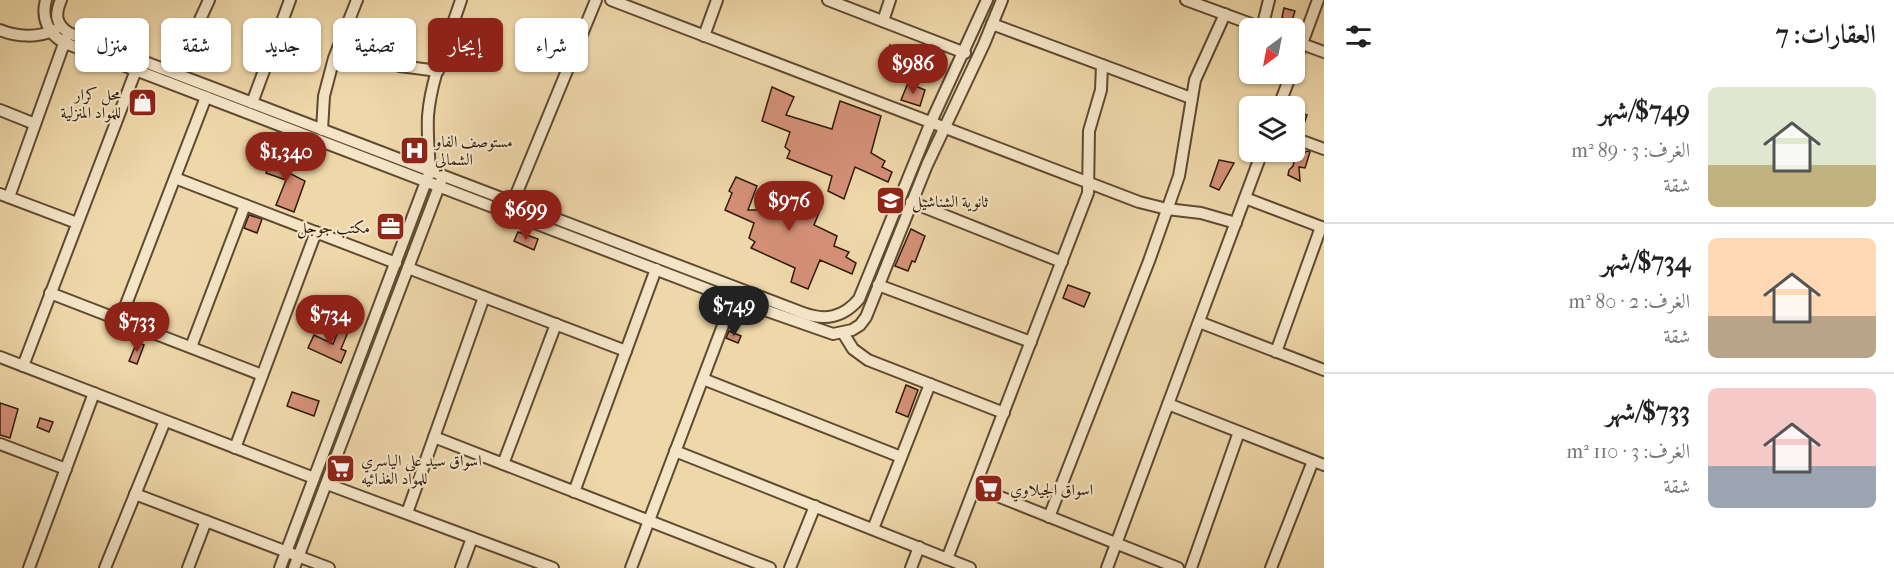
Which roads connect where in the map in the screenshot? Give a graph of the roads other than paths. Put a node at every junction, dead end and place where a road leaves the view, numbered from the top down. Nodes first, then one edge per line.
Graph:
1 (46, 0) edge
2 (61, 0) edge
3 (209, 0) edge
4 (290, 0) edge
5 (357, 0) edge
6 (461, 0) edge
7 (596, 0) edge
8 (611, 0) edge
9 (717, 0) edge
10 (828, 0) edge
11 (890, 0) edge
12 (987, 0) edge
13 (1002, 0) edge
14 (1186, 0) edge
15 (1269, 0) edge
16 (1318, 0) edge
17 (626, 3) edge
18 (1225, 14) junction
19 (201, 18) edge
20 (455, 18) edge
21 (1264, 18) edge
22 (1239, 19) edge
23 (883, 21) junction
24 (992, 24) junction
25 (1305, 27) edge
26 (0, 30) edge
27 (61, 33) junction
28 (704, 36) junction
29 (75, 40) edge
30 (1305, 45) edge
31 (965, 52) junction
32 (1324, 52) edge
33 (1101, 65) junction
34 (161, 68) edge
35 (135, 72) edge
36 (141, 72) edge
37 (173, 72) edge
38 (438, 72) edge
39 (206, 97) junction
40 (1191, 98) junction
41 (252, 103) junction
42 (0, 110) edge
43 (932, 122) junction
44 (35, 124) junction
45 (944, 127) junction
46 (322, 130) junction
47 (1305, 142) edge
48 (1324, 150) edge
49 (1258, 162) edge
50 (428, 176) junction
51 (175, 178) junction
52 (441, 181) junction
53 (1089, 182) junction
54 (5, 195) edge
55 (1245, 198) junction
56 (513, 202) junction
57 (911, 202) junction
58 (245, 205) junction
59 (1167, 209) junction
60 (77, 223) junction
61 (1236, 223) junction
62 (1323, 228) edge
63 (316, 232) junction
64 (1062, 262) junction
65 (396, 263) junction
66 (408, 268) junction
67 (656, 270) junction
68 (878, 285) junction
69 (50, 293) junction
70 (484, 297) junction
71 (733, 299) junction
72 (120, 320) junction
73 (1199, 322) junction
74 (556, 324) junction
75 (843, 333) junction
76 (1031, 342) junction
77 (190, 347) junction
78 (626, 351) junction
79 (1276, 352) junction
80 (0, 357) edge
81 (23, 366) junction
82 (1324, 370) edge
83 (262, 375) junction
84 (703, 379) junction
85 (930, 384) junction
86 (94, 393) junction
87 (1168, 404) junction
88 (1004, 413) junction
89 (165, 421) junction
90 (1239, 432) junction
91 (434, 437) junction
92 (0, 444) edge
93 (235, 448) junction
94 (675, 451) junction
95 (901, 458) junction
96 (1313, 461) junction
97 (503, 464) junction
98 (1324, 465) edge
99 (66, 469) junction
100 (314, 478) junction
101 (327, 484) junction
102 (975, 487) junction
103 (574, 492) junction
104 (135, 494) junction
105 (815, 506) junction
106 (407, 513) junction
107 (1049, 517) junction
108 (207, 521) junction
109 (649, 521) junction
110 (873, 529) junction
111 (472, 538) junction
112 (1116, 544) junction
113 (919, 548) junction
114 (286, 552) junction
115 (298, 556) junction
116 (947, 559) junction
117 (546, 567) edge
118 (29, 568) edge
119 (105, 568) edge
120 (188, 568) edge
121 (280, 568) edge
122 (294, 568) edge
123 (329, 568) edge
124 (461, 568) edge
125 (631, 568) edge
126 (770, 568) edge
127 (790, 568) edge
128 (911, 568) edge
129 (970, 568) edge
130 (1107, 568) edge
131 (1178, 568) edge
132 (1191, 568) edge
133 (1271, 568) edge

1 - 27 street
2 - 27 street
3 - 19 street
4 - 41 street
5 - 46 street
6 - 20 street
7 - 56 street
8 - 17 street
9 - 28 street
10 - 23 street
11 - 23 street
12 - 31 street
13 - 24 street
14 - 18 street
15 - 21 street
16 - 25 street
17 - 28 street
18 - 22 street
18 - 40 street
23 - 31 street
24 - 33 street
24 - 45 street
26 - 27 street
27 - 29 street
27 - 34 street
27 - 44 street
28 - 43 street
30 - 32 street
31 - 43 street
33 - 40 street
33 - 53 street
35 - 60 street
36 - 39 street
37 - 41 street
38 - 50 street
39 - 50 street
39 - 51 street
40 - 59 street
41 - 46 street
42 - 44 street
43 - 45 street
43 - 56 street
44 - 54 street
45 - 53 street
45 - 57 street
46 - 50 street
47 - 48 street
49 - 55 street
50 - 52 street
50 - 65 street
51 - 58 street
51 - 72 street
52 - 56 street
52 - 66 street
52 - 67 street
53 - 59 street
53 - 64 street
54 - 60 street
55 - 61 street
55 - 62 street
57 - 64 street
57 - 68 street
58 - 63 street
58 - 77 street
59 - 61 street
59 - 107 street
60 - 69 street
61 - 73 street
62 - 79 street
63 - 65 street
63 - 83 street
64 - 76 street
65 - 100 street
66 - 70 street
66 - 101 street
67 - 71 street
67 - 78 street
68 - 75 street
68 - 76 street
69 - 72 street
69 - 81 street
70 - 74 street
70 - 91 street
71 - 75 street
71 - 84 street
72 - 77 street
73 - 79 street
73 - 87 street
74 - 78 street
74 - 97 street
75 - 85 street
76 - 88 street
77 - 83 street
78 - 103 street
79 - 82 street
80 - 81 street
81 - 86 street
83 - 93 street
84 - 94 street
84 - 95 street
85 - 88 street
85 - 95 street
86 - 89 street
86 - 99 street
87 - 90 street
87 - 112 street
88 - 102 street
89 - 93 street
89 - 104 street
90 - 96 street
90 - 132 street
91 - 97 street
91 - 106 street
92 - 99 street
93 - 100 street
94 - 105 street
94 - 109 street
95 - 110 street
96 - 98 street
96 - 133 street
97 - 103 street
99 - 118 street
100 - 114 street
101 - 106 street
101 - 115 street
102 - 107 street
102 - 116 street
103 - 109 street
104 - 108 street
104 - 119 street
105 - 110 street
105 - 127 street
106 - 111 street
107 - 112 street
108 - 114 street
108 - 120 street
109 - 125 street
109 - 126 street
110 - 113 street
111 - 117 street
111 - 124 street
112 - 130 street
112 - 131 street
113 - 116 street
113 - 128 street
114 - 115 street
114 - 121 street
115 - 122 street
115 - 123 street
116 - 129 street

